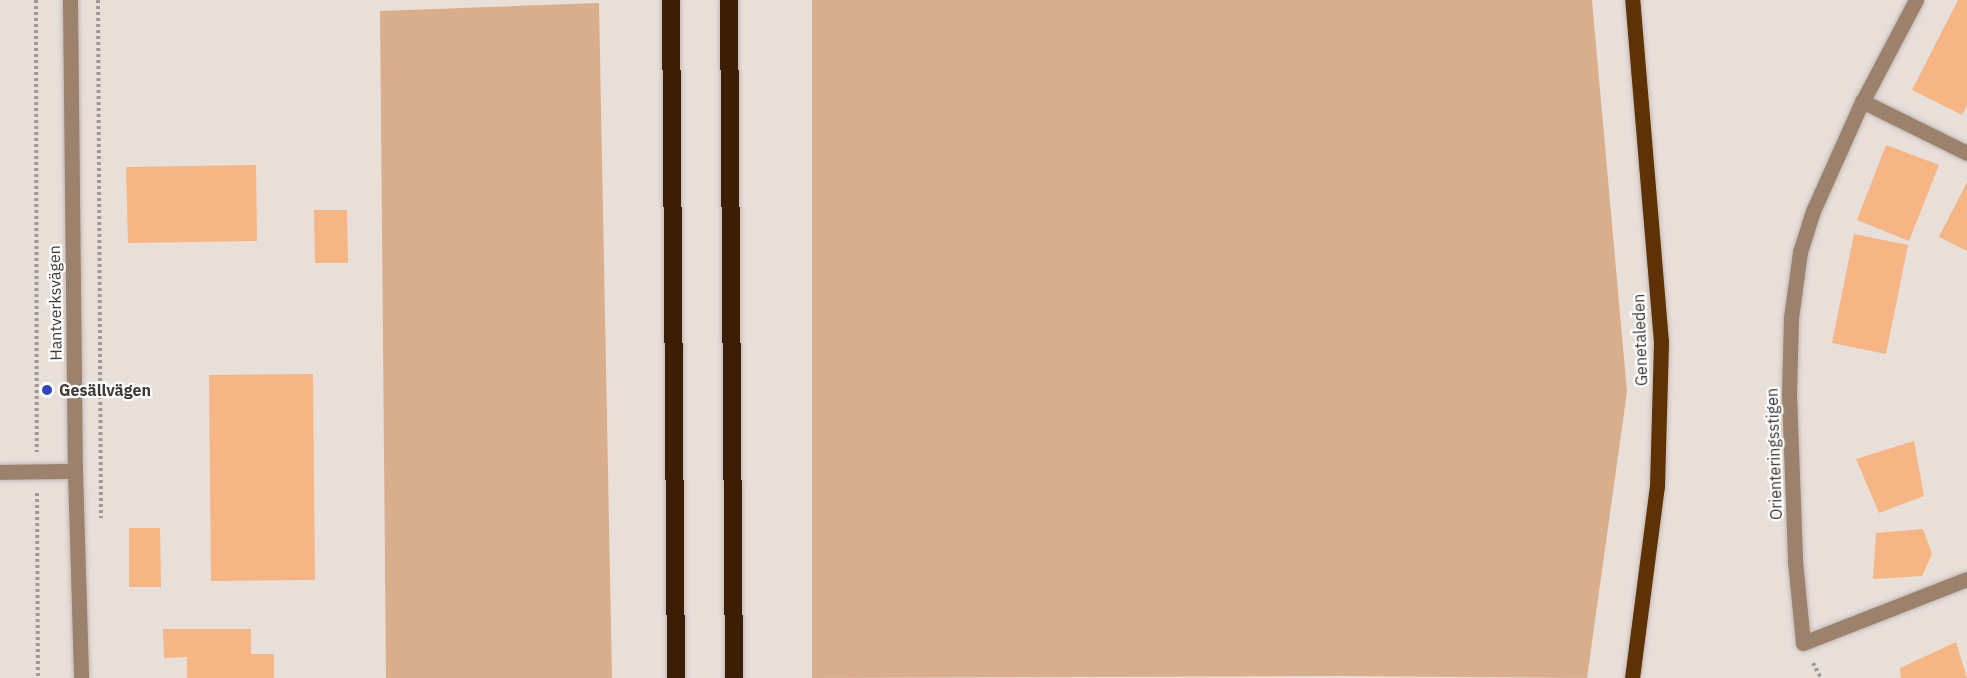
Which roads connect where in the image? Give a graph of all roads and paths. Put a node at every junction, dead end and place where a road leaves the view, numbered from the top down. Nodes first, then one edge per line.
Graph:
1 (36, 0) edge
2 (70, 0) edge
3 (98, 0) edge
4 (670, 0) edge
5 (729, 0) edge
6 (1632, 0) edge
7 (1916, 0) edge
8 (1862, 101) junction
9 (1967, 153) edge
10 (75, 471) junction
11 (0, 472) edge
12 (37, 472) junction
13 (101, 523) dead end
14 (1967, 579) edge
15 (38, 678) edge
16 (81, 678) edge
17 (676, 678) edge
18 (734, 678) edge
19 (1632, 678) edge

1 - 12 path
2 - 10 street, Hantverksvägen
3 - 13 path
4 - 17 highway
5 - 18 highway
6 - 19 main road, Genetaleden
7 - 8 street, Orienteringsstigen
8 - 9 street
8 - 14 street, Orienteringsstigen
10 - 12 street
10 - 16 street, Hantverksvägen
11 - 12 street
12 - 15 path

